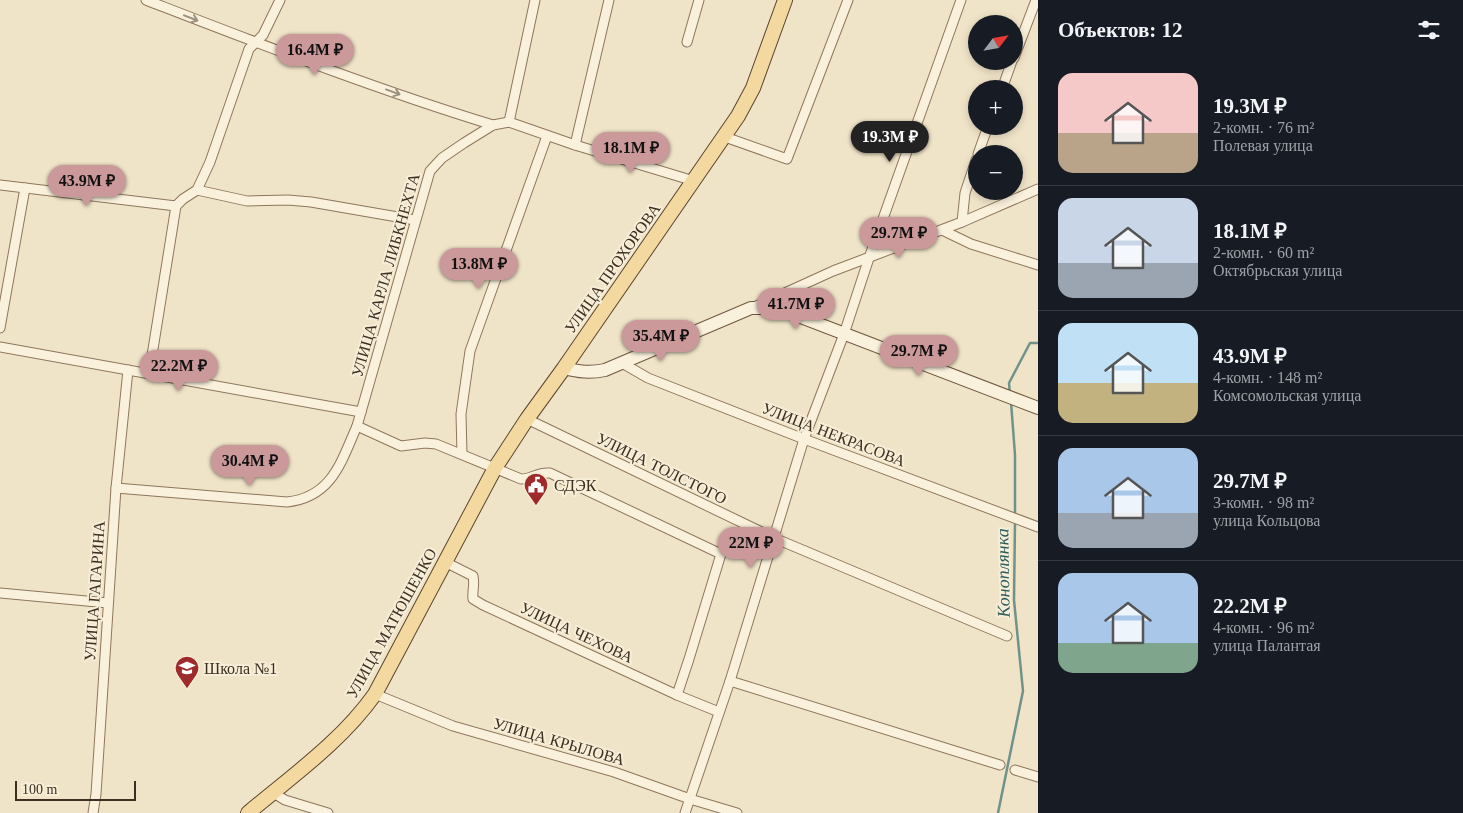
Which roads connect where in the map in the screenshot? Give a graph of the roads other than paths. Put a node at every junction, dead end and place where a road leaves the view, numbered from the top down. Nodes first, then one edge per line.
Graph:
1 (146, 0) edge
2 (280, 0) edge
3 (535, 0) edge
4 (609, 0) edge
5 (699, 0) edge
6 (785, 0) edge
7 (848, 0) edge
8 (961, 0) edge
9 (1036, 0) edge
10 (1023, 34) edge
11 (687, 42) dead end
12 (256, 43) junction
13 (509, 122) junction
14 (493, 125) junction
15 (547, 136) junction
16 (725, 136) junction
17 (575, 145) junction
18 (694, 181) junction
19 (968, 184) edge
20 (0, 185) edge
21 (24, 188) junction
22 (1038, 189) edge
23 (197, 190) junction
24 (176, 206) junction
25 (415, 220) junction
26 (962, 222) junction
27 (942, 230) junction
28 (869, 258) junction
29 (1038, 266) edge
30 (751, 308) junction
31 (0, 328) edge
32 (844, 334) junction
33 (0, 347) edge
34 (622, 363) junction
35 (564, 368) junction
36 (128, 370) junction
37 (148, 374) junction
38 (1038, 408) edge
39 (361, 412) junction
40 (527, 419) junction
41 (357, 426) junction
42 (804, 440) junction
43 (462, 454) junction
44 (495, 468) junction
45 (116, 488) junction
46 (1038, 527) edge
47 (774, 538) junction
48 (444, 562) junction
49 (0, 593) edge
50 (108, 603) junction
51 (1007, 636) dead end
52 (730, 681) junction
53 (375, 694) junction
54 (677, 695) junction
55 (719, 712) junction
56 (1000, 765) dead end
57 (1015, 770) dead end
58 (1038, 777) edge
59 (272, 792) junction
60 (690, 799) junction
61 (93, 813) edge
62 (248, 813) edge
63 (328, 813) edge
64 (685, 813) edge
65 (737, 813) edge

1 -> 12 street
2 - 12 street
3 - 13 street
4 - 17 street
5 - 11 street
6 - 16 main road, УЛИЦА ПРОХОРОВА
7 - 16 street
8 - 28 street
9 - 10 street
12 -> 14 street
12 - 23 street
13 - 14 street, УЛИЦА КАРЛА ЛИБКНЕХТА
13 - 15 street
14 - 25 street, УЛИЦА КАРЛА ЛИБКНЕХТА
15 - 17 street
15 - 43 street
16 - 18 main road, УЛИЦА ПРОХОРОВА
17 - 18 street
18 - 35 main road, УЛИЦА ПРОХОРОВА
19 - 26 street
20 - 21 street
21 - 24 street
21 - 31 street
22 - 26 street
23 - 24 street
23 - 25 street
24 - 37 street
25 - 39 street, УЛИЦА КАРЛА ЛИБКНЕХТА
26 - 27 street
27 - 28 street
27 - 29 street
28 - 30 street
28 - 32 street
30 - 32 main road
30 - 34 main road
32 - 38 main road
32 - 42 street
33 - 36 street
34 - 35 main road
34 - 42 street, УЛИЦА НЕКРАСОВА
35 - 40 main road, УЛИЦА ПРОХОРОВА
36 - 37 street
36 - 45 street, УЛИЦА ГАГАРИНА
37 - 39 street
39 - 41 street, УЛИЦА КАРЛА ЛИБКНЕХТА
40 - 44 main road, УЛИЦА МАТЮШЕНКО
40 - 47 street, УЛИЦА ТОЛСТОГО
41 - 43 street
41 - 45 street, УЛИЦА КАРЛА ЛИБКНЕХТА
42 - 46 street, УЛИЦА НЕКРАСОВА
42 - 47 street
43 - 44 street
44 - 48 main road, УЛИЦА МАТЮШЕНКО
44 - 54 street
45 - 50 street, УЛИЦА ГАГАРИНА
47 - 51 street, УЛИЦА ТОЛСТОГО
47 - 52 street
48 - 53 main road, УЛИЦА МАТЮШЕНКО
48 - 54 street, УЛИЦА ЧЕХОВА
49 - 50 street
50 - 61 street, УЛИЦА ГАГАРИНА
52 - 55 street
52 - 56 street
53 - 59 main road, УЛИЦА МАТЮШЕНКО
53 - 60 street, УЛИЦА КРЫЛОВА
54 - 55 street, УЛИЦА ЧЕХОВА
55 - 60 street
57 - 58 street
59 - 62 main road, УЛИЦА МАТЮШЕНКО
59 - 63 street
60 - 64 street
60 - 65 street, УЛИЦА КРЫЛОВА

